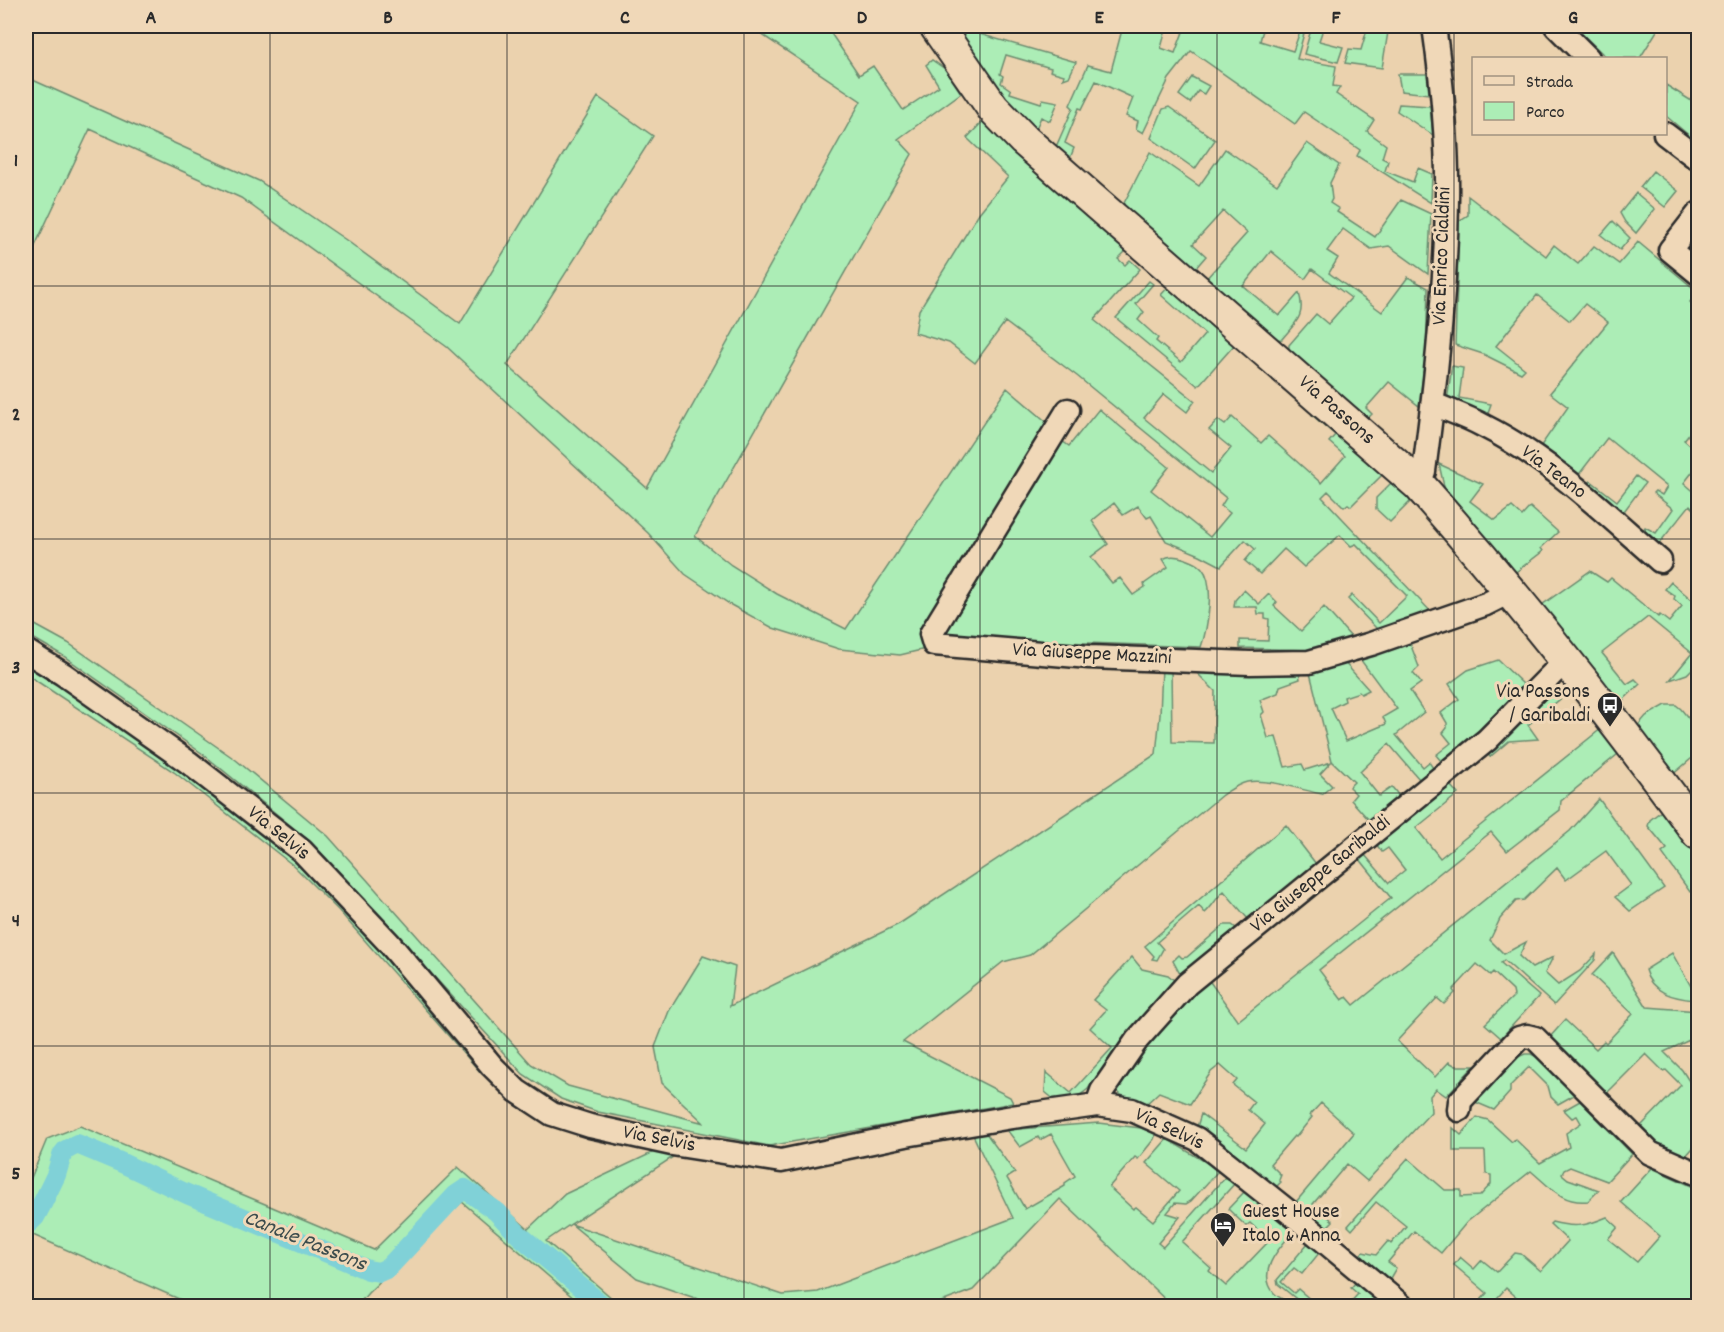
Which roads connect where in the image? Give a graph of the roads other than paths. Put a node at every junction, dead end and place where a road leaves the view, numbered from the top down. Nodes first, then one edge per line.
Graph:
1 (936, 26) edge
2 (1434, 26) edge
3 (1557, 26) edge
4 (1587, 57) edge
5 (1666, 135) edge
6 (1698, 159) edge
7 (1698, 214) edge
8 (1698, 273) edge
9 (1433, 404) junction
10 (1068, 410) dead end
11 (1419, 485) junction
12 (1660, 561) dead end
13 (1510, 592) junction
14 (26, 651) edge
15 (1566, 660) junction
16 (1698, 833) edge
17 (1097, 1106) junction
18 (1459, 1110) dead end
19 (1698, 1174) edge
20 (1402, 1306) edge

1 - 11 street, Via Passons
2 - 9 street, Via Enrico Cialdini
3 - 4 street
5 - 6 street
7 - 8 street
9 - 11 street, Via Enrico Cialdini
9 - 12 street, Via Teano
10 - 13 street, Via Giuseppe Mazzini
11 - 13 street, Via Passons
13 - 15 street, Via Passons
14 - 17 street, Via Selvis
15 - 16 street, Via Passons
15 - 17 street, Via Giuseppe Garibaldi
17 - 20 street, Via Selvis
18 - 19 street

